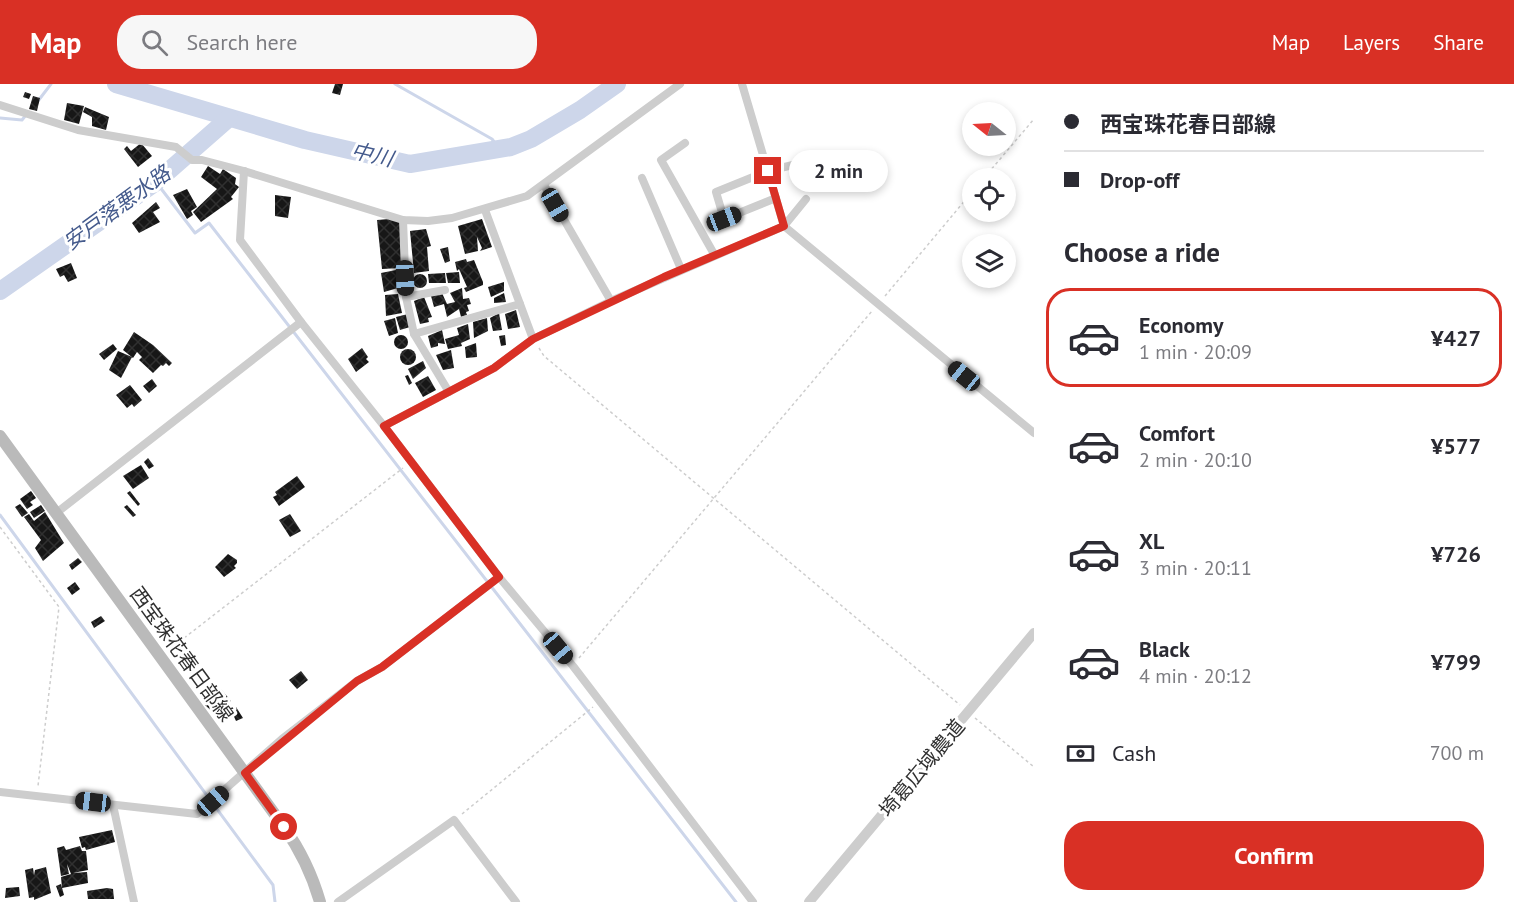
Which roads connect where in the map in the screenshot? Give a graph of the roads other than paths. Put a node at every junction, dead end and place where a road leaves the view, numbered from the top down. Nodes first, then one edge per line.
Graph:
1 (680, 84) edge
2 (742, 84) edge
3 (0, 105) edge
4 (684, 143) dead end
5 (801, 163) dead end
6 (244, 171) junction
7 (768, 171) junction
8 (642, 178) dead end
9 (544, 185) junction
10 (776, 198) junction
11 (806, 199) dead end
12 (484, 210) junction
13 (403, 220) junction
14 (784, 226) junction
15 (714, 254) junction
16 (681, 269) junction
17 (445, 290) dead end
18 (406, 297) junction
19 (611, 301) junction
20 (520, 304) junction
21 (301, 322) junction
22 (414, 334) junction
23 (533, 339) junction
24 (450, 392) junction
25 (384, 426) junction
26 (1034, 433) edge
27 (0, 436) edge
28 (55, 514) junction
29 (499, 577) junction
30 (1034, 633) edge
31 (245, 773) junction
32 (0, 792) edge
33 (112, 805) junction
34 (134, 902) edge
35 (320, 902) edge
36 (338, 902) edge
37 (516, 902) edge
38 (753, 902) edge
39 (809, 902) edge

1 - 9 street
2 - 7 street
3 - 6 street
4 - 15 street
5 - 7 street
6 - 13 street
6 - 21 street
7 - 10 street
7 - 10 street
8 - 16 street
9 - 12 street
9 - 19 street
10 - 14 street
11 - 14 street
12 - 13 street
12 - 20 street
13 - 18 street
14 - 15 street
14 - 26 street
15 - 16 street
16 - 19 street
17 - 18 street
18 - 22 street
19 - 23 street
20 - 22 street
20 - 23 street
21 - 25 street
21 - 28 street
22 - 24 street
23 - 24 street
24 - 25 street
25 - 29 street
27 - 28 main road, 西宝珠花春日部線
28 - 31 main road, 西宝珠花春日部線
29 - 31 street
29 - 38 street
30 - 39 street, 埼葛広域農道
31 - 33 street
31 - 35 main road, 西宝珠花春日部線
32 - 33 street
33 - 34 street
36 - 37 street

